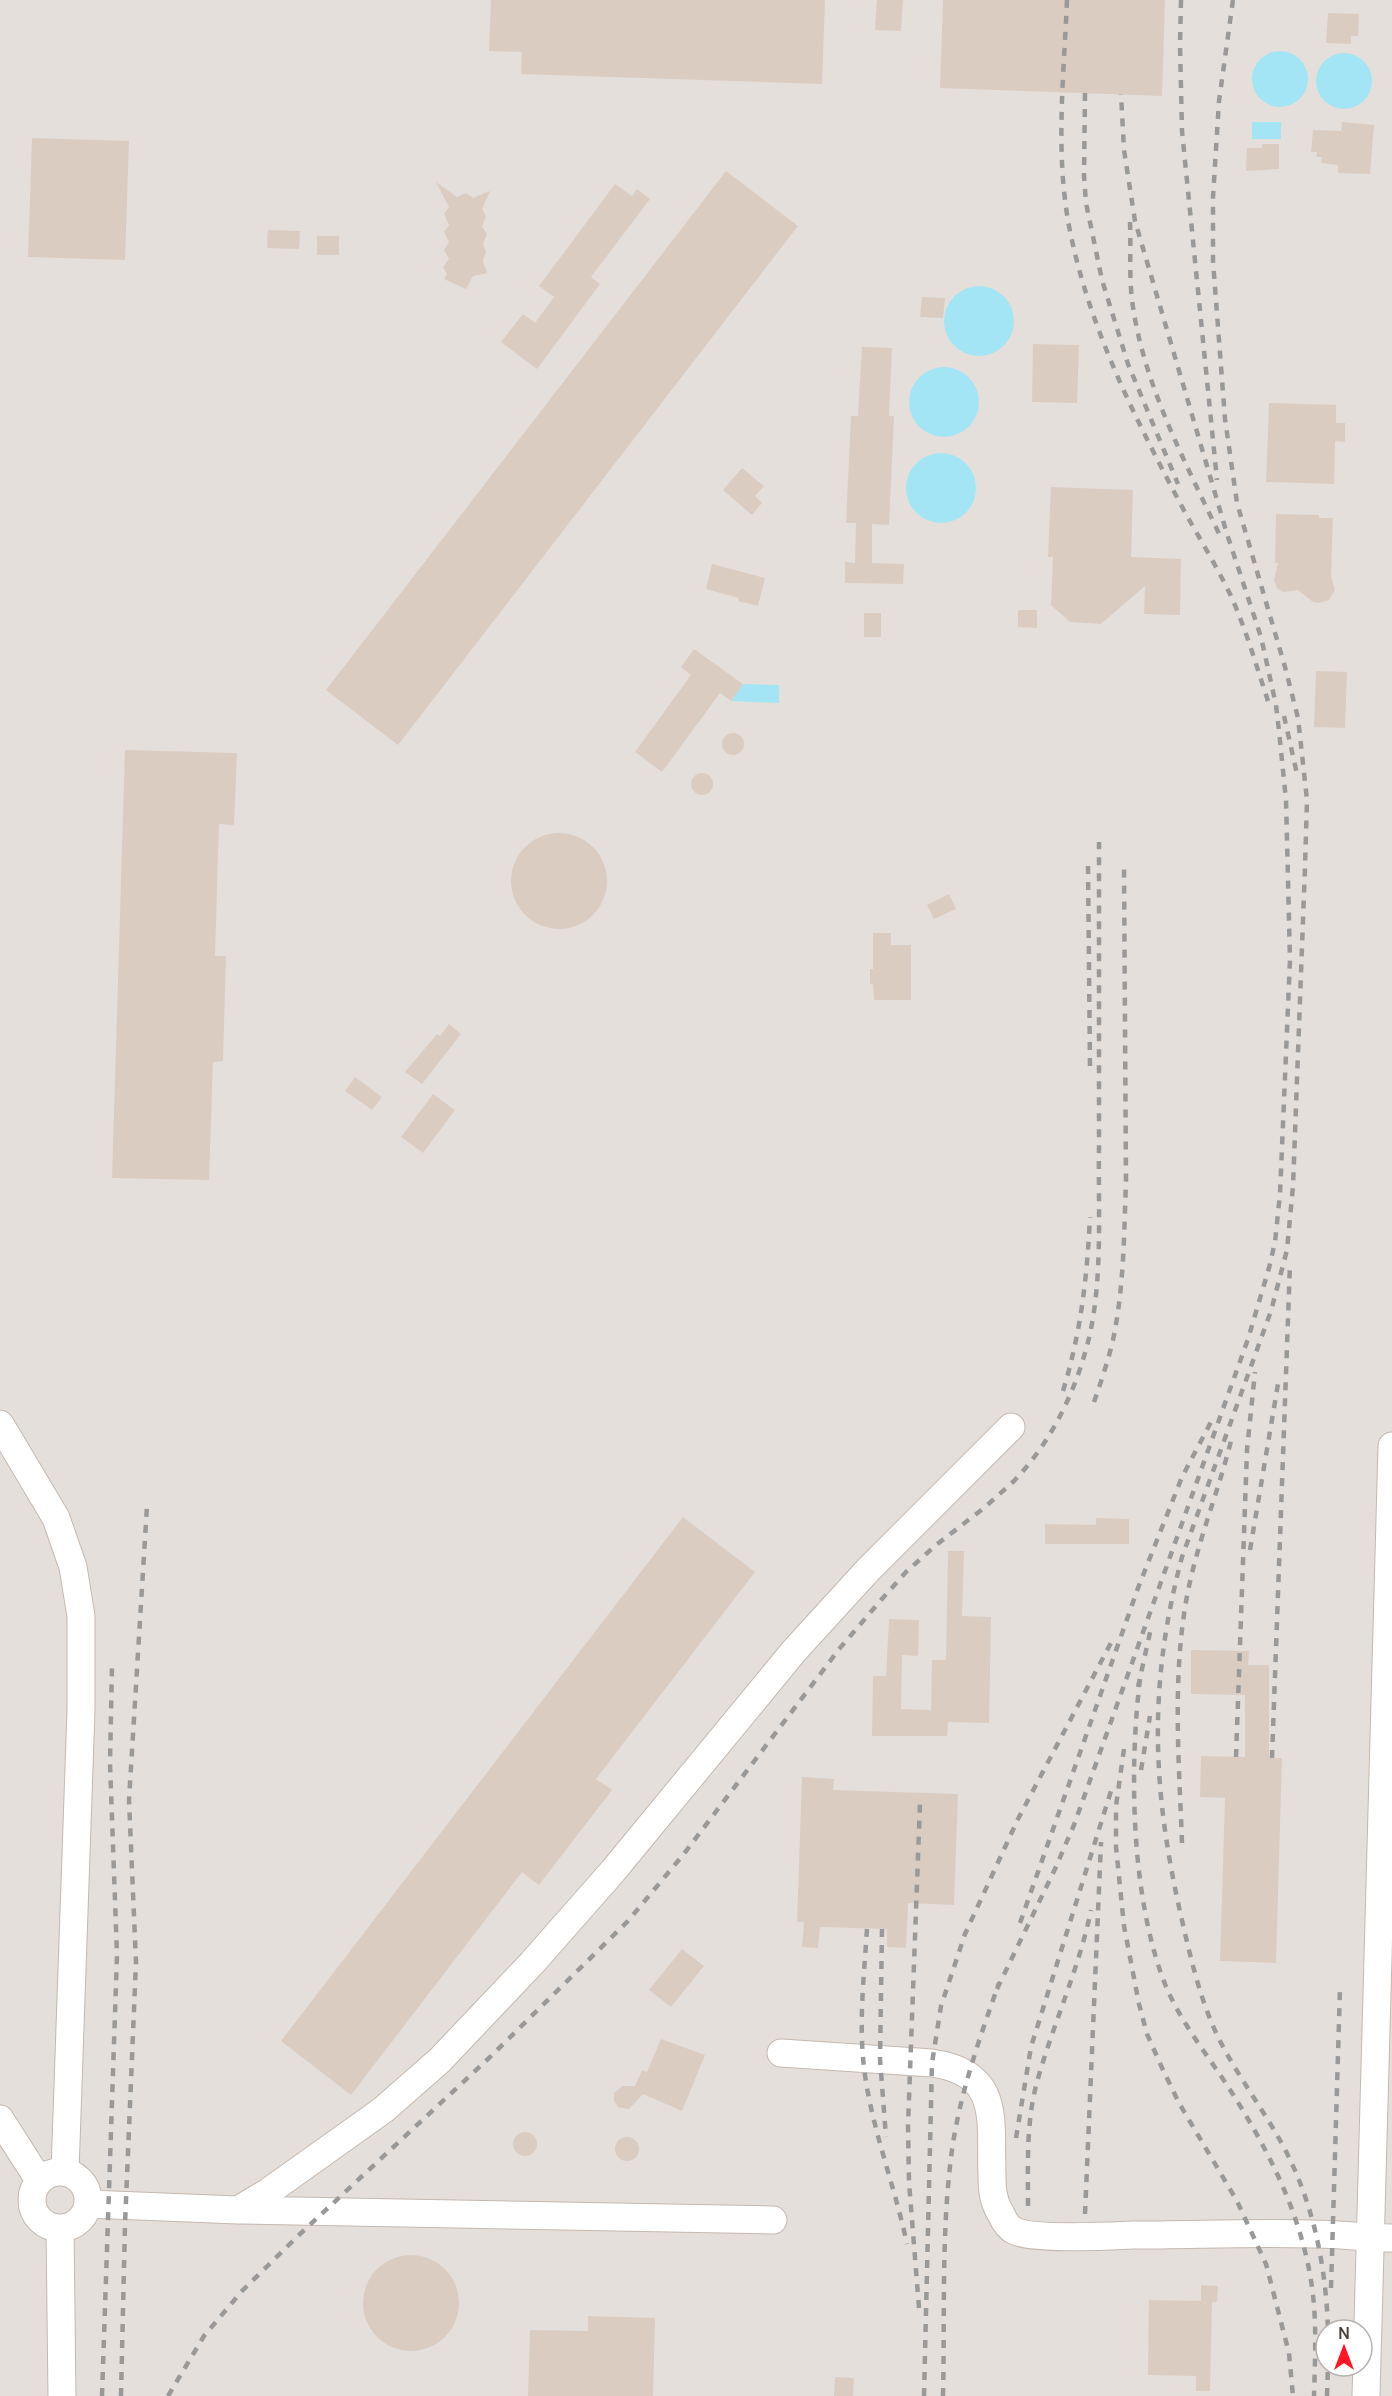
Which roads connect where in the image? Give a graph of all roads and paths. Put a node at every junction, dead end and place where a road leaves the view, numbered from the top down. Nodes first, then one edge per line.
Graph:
1 (0, 1425) edge
2 (1011, 1427) dead end
3 (1392, 1446) edge
4 (1392, 1459) edge
5 (781, 2053) dead end
6 (0, 2119) edge
7 (52, 2176) junction
8 (88, 2204) junction
9 (238, 2210) junction
10 (773, 2220) dead end
11 (60, 2228) junction
12 (1381, 2238) edge
13 (62, 2396) edge
14 (1366, 2396) edge

1 - 7 lane
2 - 9 lane
3 - 4 lane
4 - 12 lane
5 - 12 lane
6 - 7 lane
7 - 8 lane
7 - 11 lane
8 - 9 lane
8 - 11 lane
9 - 10 lane
11 - 13 lane
12 - 14 lane

